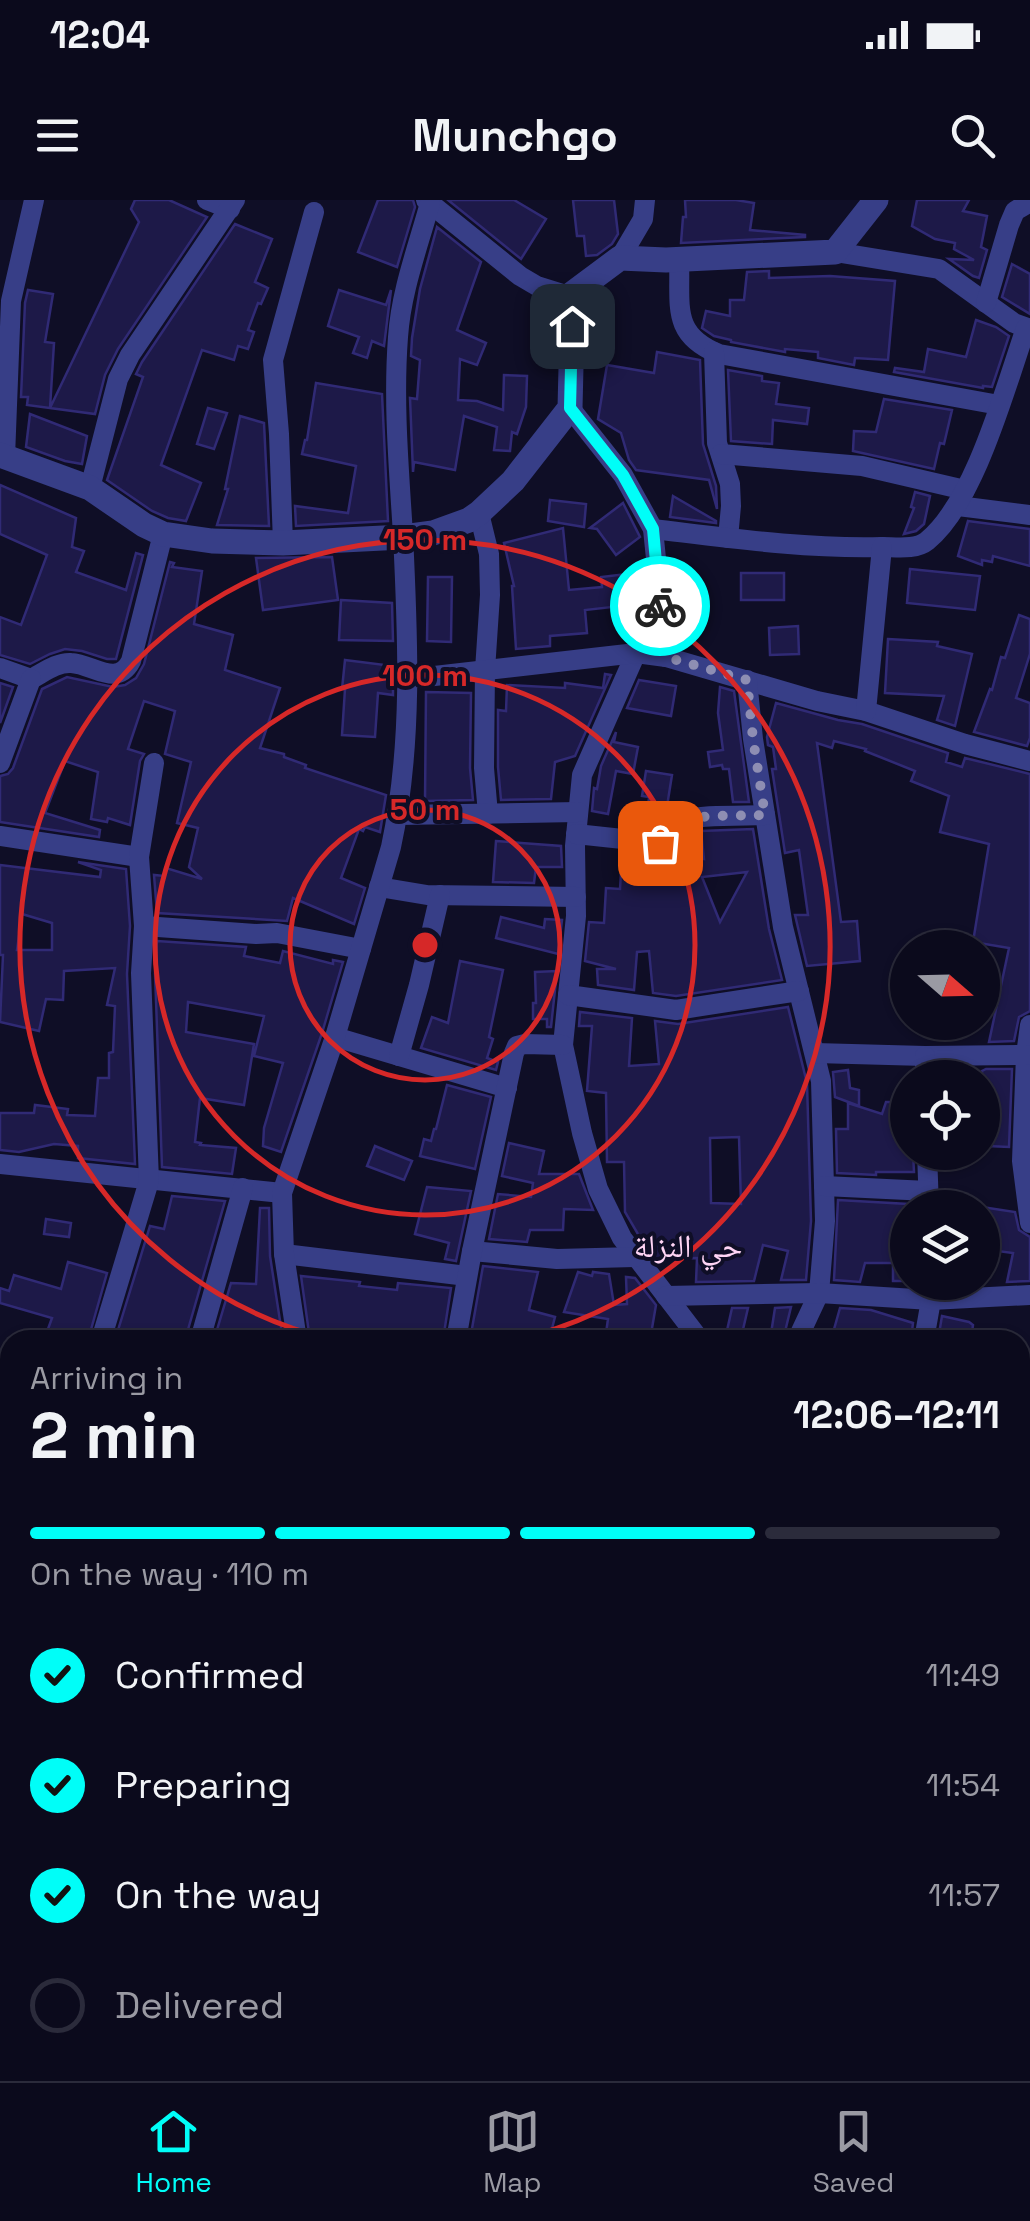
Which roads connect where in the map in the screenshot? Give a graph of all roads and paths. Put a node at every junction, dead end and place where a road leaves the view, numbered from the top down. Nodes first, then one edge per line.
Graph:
1 (34, 200) edge
2 (208, 200) edge
3 (645, 200) edge
4 (876, 200) edge
5 (428, 202) edge
6 (1030, 202) edge
7 (233, 205) edge
8 (314, 212) dead end
9 (835, 252) junction
10 (620, 258) junction
11 (679, 260) junction
12 (6, 294) edge
13 (569, 296) junction
14 (986, 303) junction
15 (1028, 328) edge
16 (714, 352) junction
17 (999, 405) junction
18 (570, 408) junction
19 (720, 454) junction
20 (2, 456) edge
21 (90, 488) junction
22 (962, 498) junction
23 (479, 513) junction
24 (1030, 515) edge
25 (653, 529) junction
26 (163, 534) junction
27 (403, 537) junction
28 (728, 538) junction
29 (283, 542) junction
30 (882, 547) junction
31 (636, 653) junction
32 (666, 657) junction
33 (0, 668) edge
34 (485, 670) junction
35 (31, 679) junction
36 (408, 679) junction
37 (747, 680) junction
38 (866, 711) junction
39 (1030, 762) edge
40 (0, 763) edge
41 (154, 763) dead end
42 (578, 812) junction
43 (488, 814) junction
44 (398, 815) junction
45 (765, 815) junction
46 (576, 834) junction
47 (0, 836) edge
48 (138, 857) junction
49 (379, 887) junction
50 (440, 895) junction
51 (576, 898) junction
52 (144, 926) junction
53 (361, 950) junction
54 (799, 991) junction
55 (568, 995) junction
56 (1030, 1026) edge
57 (335, 1037) junction
58 (563, 1045) junction
59 (815, 1053) junction
60 (398, 1056) junction
61 (890, 1063) edge
62 (1000, 1068) edge
63 (1027, 1068) edge
64 (506, 1088) junction
65 (0, 1164) edge
66 (149, 1181) junction
67 (824, 1186) junction
68 (243, 1188) junction
69 (282, 1193) junction
70 (890, 1194) edge
71 (1028, 1198) edge
72 (1030, 1223) edge
73 (472, 1252) junction
74 (284, 1254) junction
75 (635, 1257) junction
76 (467, 1276) junction
77 (890, 1292) edge
78 (819, 1293) junction
79 (1000, 1294) edge
80 (1030, 1295) edge
81 (666, 1296) junction
82 (930, 1300) edge
83 (104, 1330) edge
84 (203, 1330) edge
85 (295, 1330) edge
86 (458, 1330) edge
87 (692, 1330) edge
88 (802, 1330) edge
89 (925, 1330) edge

1 - 12 street
2 - 7 street
3 - 10 street
4 - 9 street
5 - 13 street
5 - 27 street
6 - 14 street
7 - 21 street
8 - 29 street
9 - 11 street
9 - 14 street
10 - 11 street
10 - 13 street
11 - 16 street
12 - 20 street
13 - 18 street
14 - 15 street
15 - 17 street
16 - 17 street
16 - 19 street
17 - 22 street
18 - 23 street
18 - 25 street
19 - 22 street
19 - 28 street
20 - 21 street
21 - 26 street
22 - 24 street
22 - 30 street
23 - 27 street
23 - 34 street
25 - 28 street
25 - 32 street
26 - 29 street
26 - 35 street
27 - 29 street
27 - 36 street
28 - 30 street
30 - 38 street
31 - 32 street
31 - 34 street
31 - 42 street
32 - 37 street
33 - 35 street
34 - 36 street
34 - 43 street
35 - 40 street
36 - 44 street
37 - 38 street
37 - 45 street
38 - 39 street
41 - 48 street
42 - 43 street
42 - 46 street
43 - 44 street
44 - 49 street
45 - 46 street
45 - 54 street
46 - 51 street
47 - 48 street
48 - 52 street
49 - 50 street
49 - 53 street
50 - 51 street
50 - 60 street
51 - 55 street
52 - 53 street
52 - 66 street
53 - 57 street
54 - 55 street
54 - 59 street
55 - 58 street
56 - 63 street
57 - 60 street
57 - 69 street
58 - 64 street
58 - 75 street
59 - 61 street
59 - 67 street
60 - 64 street
62 - 63 street
63 - 71 street
64 - 73 street
65 - 66 street
66 - 68 street
66 - 83 street
67 - 70 street
67 - 78 street
68 - 69 street
68 - 84 street
69 - 74 street
71 - 72 street
73 - 75 street
73 - 76 street
74 - 76 street
74 - 85 street
75 - 81 street
76 - 86 street
77 - 78 street
78 - 81 street
78 - 88 street
79 - 80 street
81 - 87 street
82 - 89 street

